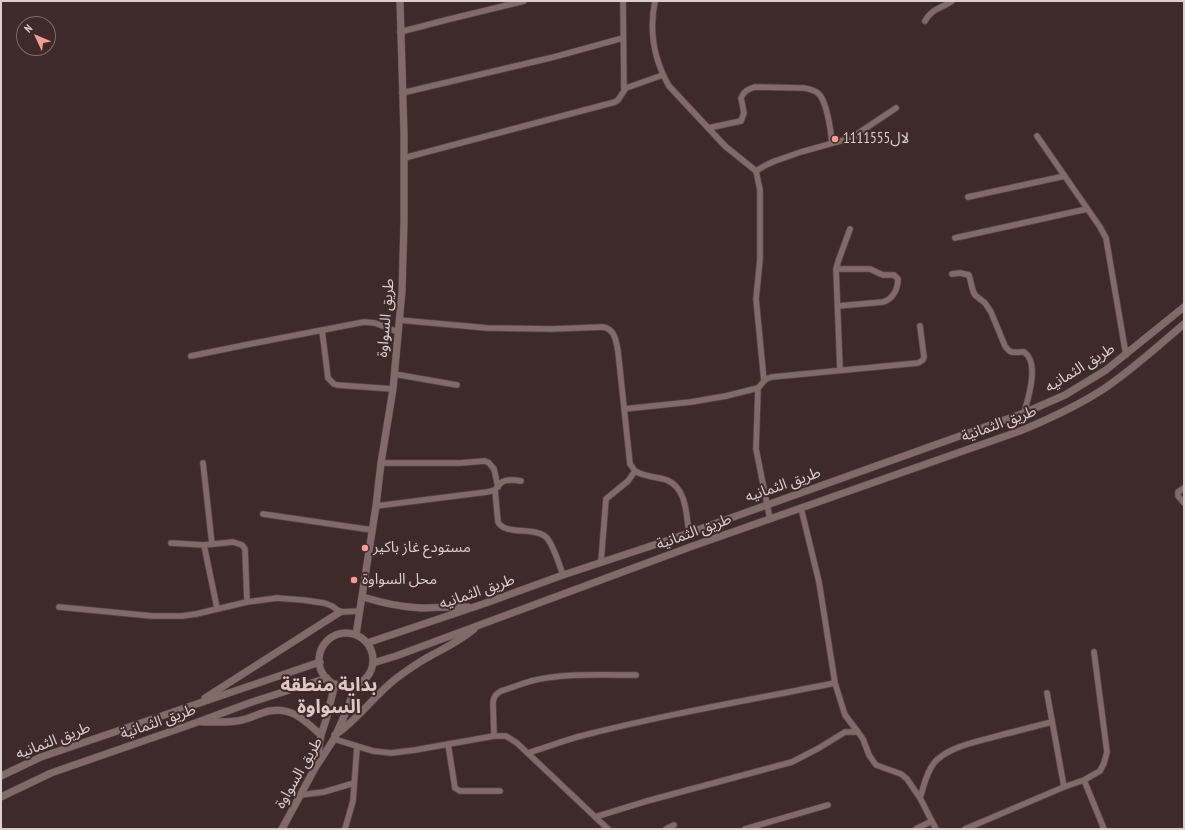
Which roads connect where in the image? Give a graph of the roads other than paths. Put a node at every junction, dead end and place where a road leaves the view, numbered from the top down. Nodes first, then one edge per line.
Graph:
1 (400, 1) edge
2 (524, 1) edge
3 (623, 1) edge
4 (656, 1) edge
5 (952, 1) edge
6 (925, 21) dead end
7 (400, 32) junction
8 (622, 38) junction
9 (663, 75) junction
10 (624, 91) junction
11 (402, 93) junction
12 (896, 108) dead end
13 (708, 128) junction
14 (1038, 136) dead end
15 (832, 144) junction
16 (404, 158) junction
17 (756, 172) junction
18 (1065, 176) junction
19 (968, 197) dead end
20 (1088, 209) junction
21 (850, 230) dead end
22 (955, 238) dead end
23 (836, 269) junction
24 (952, 274) dead end
25 (838, 306) junction
26 (1184, 307) edge
27 (399, 320) junction
28 (1184, 324) edge
29 (920, 326) dead end
30 (322, 330) junction
31 (398, 332) junction
32 (1126, 355) junction
33 (192, 356) dead end
34 (840, 370) junction
35 (394, 374) junction
36 (764, 381) junction
37 (457, 385) dead end
38 (758, 388) junction
39 (393, 389) junction
40 (624, 408) junction
41 (1024, 414) junction
42 (203, 463) dead end
43 (381, 463) junction
44 (635, 471) junction
45 (521, 481) dead end
46 (496, 488) junction
47 (1184, 488) edge
48 (1184, 503) edge
49 (767, 504) junction
50 (376, 506) junction
51 (801, 508) junction
52 (263, 514) dead end
53 (770, 519) junction
54 (372, 530) junction
55 (689, 533) junction
56 (171, 543) dead end
57 (212, 544) junction
58 (204, 545) junction
59 (601, 562) junction
60 (563, 575) junction
61 (362, 597) junction
62 (247, 602) junction
63 (59, 607) dead end
64 (474, 607) junction
65 (217, 608) junction
66 (360, 611) junction
67 (340, 612) junction
68 (478, 625) junction
69 (356, 635) junction
70 (367, 643) junction
71 (1094, 652) dead end
72 (320, 662) junction
73 (373, 663) junction
74 (636, 675) dead end
75 (327, 678) junction
76 (835, 683) junction
77 (334, 684) junction
78 (355, 685) junction
79 (1047, 693) dead end
80 (195, 705) junction
81 (198, 722) junction
82 (1052, 722) junction
83 (858, 732) junction
84 (321, 735) junction
85 (494, 736) junction
86 (335, 737) junction
87 (448, 744) junction
88 (357, 747) junction
89 (528, 753) junction
90 (315, 768) junction
91 (1, 776) edge
92 (1084, 780) junction
93 (354, 783) junction
94 (1064, 787) junction
95 (500, 790) dead end
96 (300, 795) junction
97 (1, 797) edge
98 (920, 798) junction
99 (828, 805) dead end
100 (595, 817) junction
101 (932, 821) junction
102 (674, 826) dead end
103 (282, 829) edge
104 (345, 829) edge
105 (608, 829) edge
106 (666, 829) edge
107 (745, 829) edge
108 (916, 829) edge
109 (936, 829) edge
110 (965, 829) edge
111 (1104, 829) edge

1 - 7 street, طريق السواوة
2 - 7 street
3 - 8 street
4 - 9 street
5 - 6 street
7 - 11 street, طريق السواوة
8 - 10 street
8 - 11 street
9 - 10 street
9 - 13 street
10 - 16 street
11 - 16 street, طريق السواوة
12 - 15 street
13 - 15 street
13 - 17 street
14 - 18 street
15 - 17 street
16 - 27 street, طريق السواوة
17 - 36 street
18 - 19 street
18 - 20 street
20 - 22 street
20 - 32 street
21 - 23 street
23 - 25 street
23 - 25 street
24 - 41 street
25 - 34 street
26 - 32 street, طريق الثمانيه
27 - 31 street, طريق السواوة
27 - 40 street
28 - 51 street, طريق الثمانية
29 - 34 street
30 - 31 street
30 - 33 street
30 - 39 street
31 - 35 street, طريق السواوة
32 - 41 street, طريق الثمانيه
34 - 36 street
35 - 37 street
35 - 39 street, طريق السواوة
36 - 38 street
38 - 40 street
38 - 49 street
39 - 43 street, طريق السواوة
40 - 44 street
41 - 49 street, طريق الثمانيه
42 - 57 street
43 - 46 street
43 - 50 street, طريق السواوة
44 - 55 street
44 - 59 street
45 - 46 street
46 - 50 street
46 - 60 street
47 - 48 street
49 - 53 street
49 - 55 street, طريق الثمانيه
50 - 54 street, طريق السواوة
51 - 53 street, طريق الثمانية
51 - 76 street
52 - 54 street
53 - 68 street, طريق الثمانية
54 - 61 street, طريق السواوة
55 - 59 street, طريق الثمانيه
56 - 58 street
57 - 58 street
57 - 62 street
58 - 65 street
59 - 60 street, طريق الثمانيه
60 - 64 street, طريق الثمانيه
61 - 64 street
61 - 66 street, طريق السواوة
62 - 65 street
62 - 67 street
63 - 65 street
64 - 70 street, طريق الثمانيه
66 - 67 street
66 - 69 street, طريق السواوة
67 - 80 street
68 - 73 street, طريق الثمانية
68 - 86 street
69 - 70 street
69 - 72 street
70 - 73 street
71 - 92 street
72 - 75 street
72 - 80 street, طريق الثمانيه
73 - 78 street
74 - 85 street
75 - 77 street
75 - 81 street, طريق الثمانية
76 - 83 street
76 - 89 street
77 - 78 street
77 - 84 street
78 - 86 street, طريق السواوة
79 - 82 street
80 - 91 street, طريق الثمانيه
81 - 84 street
81 - 97 street, طريق الثمانية
82 - 94 street
82 - 98 street
83 - 98 street
83 - 100 street
84 - 90 street
85 - 87 street
85 - 89 street
86 - 88 street
86 - 90 street, طريق السواوة
87 - 88 street
87 - 95 street
88 - 93 street
89 - 100 street
90 - 96 street, طريق السواوة
92 - 94 street
92 - 111 street
93 - 96 street
93 - 104 street
94 - 110 street
96 - 103 street, طريق السواوة
98 - 101 street
99 - 107 street
100 - 105 street
101 - 108 street
101 - 109 street
102 - 106 street

